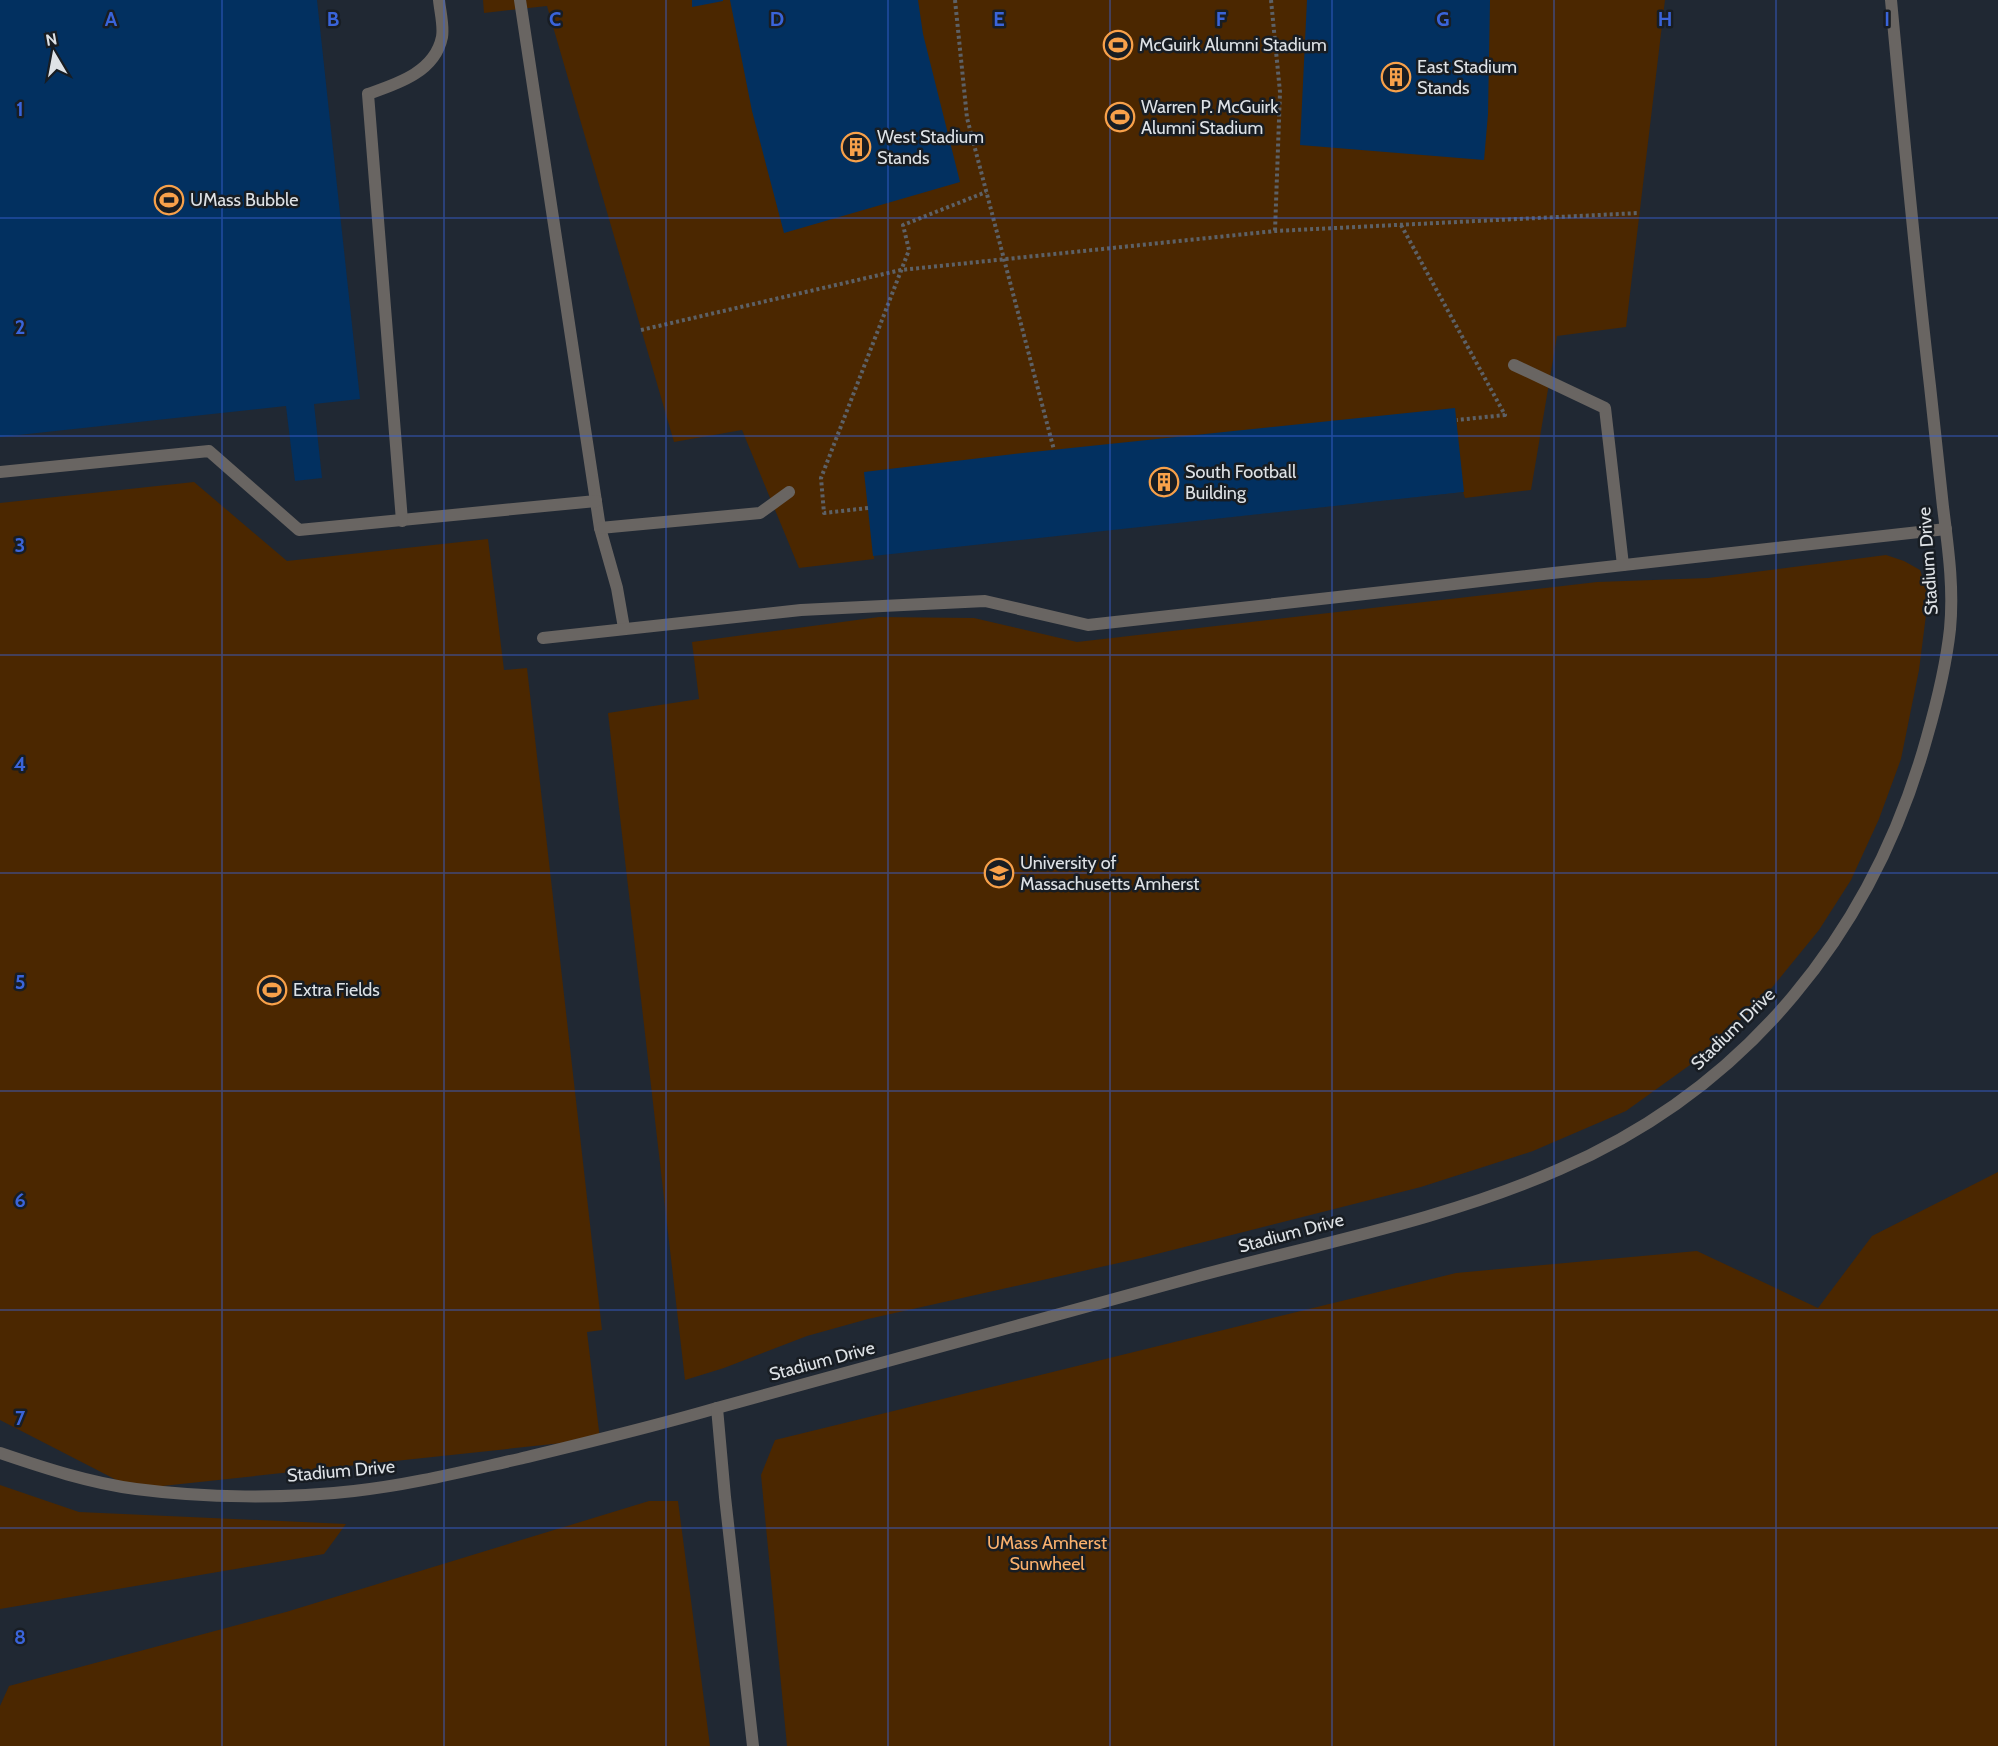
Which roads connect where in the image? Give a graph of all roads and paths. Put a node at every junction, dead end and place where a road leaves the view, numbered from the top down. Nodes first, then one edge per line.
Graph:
1 (439, 0) edge
2 (520, 0) edge
3 (955, 0) edge
4 (1271, 0) edge
5 (1891, 0) edge
6 (986, 192) junction
7 (1639, 213) dead end
8 (1401, 225) junction
9 (1275, 231) junction
10 (1004, 259) junction
11 (901, 270) junction
12 (641, 330) dead end
13 (1514, 365) dead end
14 (1457, 420) dead end
15 (1054, 450) dead end
16 (0, 472) edge
17 (789, 492) dead end
18 (596, 501) junction
19 (868, 508) dead end
20 (402, 521) junction
21 (600, 528) junction
22 (1946, 529) junction
23 (1623, 565) junction
24 (624, 628) junction
25 (543, 638) dead end
26 (717, 1408) junction
27 (0, 1453) edge
28 (753, 1746) edge

1 - 20 street
2 - 18 street
3 - 6 path
4 - 9 path
5 - 22 street, Stadium Drive
6 - 10 path
6 - 11 path
7 - 8 path
8 - 9 path
8 - 14 path
9 - 10 path
10 - 11 path
10 - 15 path
11 - 12 path
11 - 19 path
13 - 23 street
16 - 20 street
17 - 21 street
18 - 20 street
18 - 21 street
21 - 24 street
22 - 23 street
22 - 26 street, Stadium Drive
23 - 24 street
24 - 25 street
26 - 27 street, Stadium Drive
26 - 28 street

